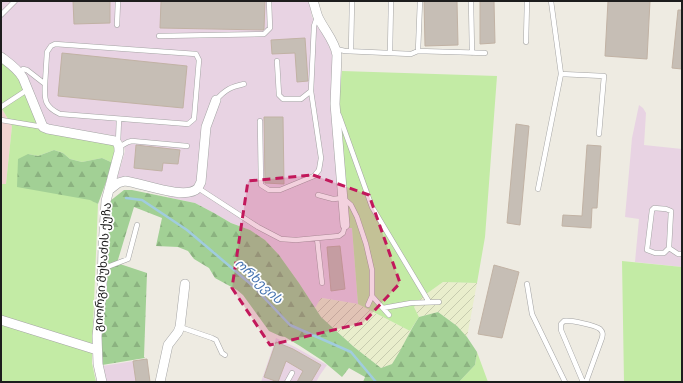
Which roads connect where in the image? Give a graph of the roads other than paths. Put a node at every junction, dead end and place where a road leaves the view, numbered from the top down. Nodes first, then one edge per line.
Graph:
1 (15, 1) edge
2 (118, 1) edge
3 (269, 1) edge
4 (313, 1) edge
5 (352, 1) edge
6 (391, 1) edge
7 (420, 1) edge
8 (471, 1) edge
9 (527, 1) edge
10 (551, 1) edge
11 (1, 16) edge
12 (318, 16) junction
13 (118, 25) dead end
14 (159, 36) dead end
15 (526, 42) dead end
16 (336, 49) junction
17 (351, 51) junction
18 (418, 51) junction
19 (390, 53) junction
20 (472, 53) junction
21 (485, 53) dead end
22 (1, 57) edge
23 (277, 61) dead end
24 (20, 73) junction
25 (561, 74) junction
26 (45, 84) junction
27 (244, 84) dead end
28 (27, 90) junction
29 (311, 92) junction
30 (216, 100) joint
31 (335, 104) junction
32 (1, 107) edge
33 (119, 119) junction
34 (1, 120) edge
35 (260, 121) dead end
36 (43, 127) junction
37 (598, 134) dead end
38 (187, 146) dead end
39 (119, 147) junction
40 (198, 188) junction
41 (538, 189) dead end
42 (109, 190) junction
43 (318, 195) dead end
44 (343, 198) junction
45 (137, 225) dead end
46 (345, 225) joint
47 (317, 238) junction
48 (669, 248) junction
49 (682, 254) edge
50 (102, 269) junction
51 (322, 283) dead end
52 (184, 284) dead end
53 (527, 284) dead end
54 (372, 296) junction
55 (429, 302) junction
56 (439, 302) dead end
57 (368, 305) dead end
58 (383, 308) junction
59 (389, 315) dead end
60 (1, 320) edge
61 (180, 327) junction
62 (97, 350) junction
63 (225, 355) dead end
64 (292, 372) dead end
65 (102, 382) edge
66 (160, 382) edge
67 (287, 382) edge
68 (565, 382) edge
69 (583, 382) edge
70 (586, 382) edge

1 - 11 lane
2 - 13 lane
3 - 14 lane
4 - 12 street
5 - 17 lane
6 - 19 lane
7 - 18 lane
8 - 20 lane
9 - 15 lane
10 - 25 lane
12 - 16 street
12 - 29 lane
16 - 17 lane
16 - 31 street
17 - 19 lane
18 - 19 lane
18 - 20 lane
20 - 21 lane
22 - 24 street
23 - 29 lane
24 - 26 lane
24 - 28 street
25 - 37 lane
25 - 41 lane
26 - 33 lane
26 - 33 lane
27 - 30 lane
28 - 32 lane
28 - 36 street
29 - 35 lane
30 - 40 street
31 - 44 street
31 - 55 lane
33 - 39 lane
34 - 36 lane
36 - 39 street
38 - 39 lane
39 - 42 street, გიორგი მუხაძის ქუჩა
40 - 42 street
40 - 47 lane
42 - 50 street, გიორგი მუხაძის ქუჩა
43 - 44 lane
44 - 46 street
44 - 54 lane
45 - 50 lane
46 - 47 lane
47 - 51 lane
48 - 48 lane
48 - 49 lane
50 - 62 street, გიორგი მუხაძის ქუჩა
52 - 61 street
53 - 68 lane
54 - 57 lane
54 - 58 lane
55 - 56 lane
55 - 58 lane
58 - 59 lane
60 - 62 street
61 - 63 lane
61 - 66 street
62 - 65 street, გიორგი მუხაძის ქუჩა
64 - 67 lane
69 - 70 lane

